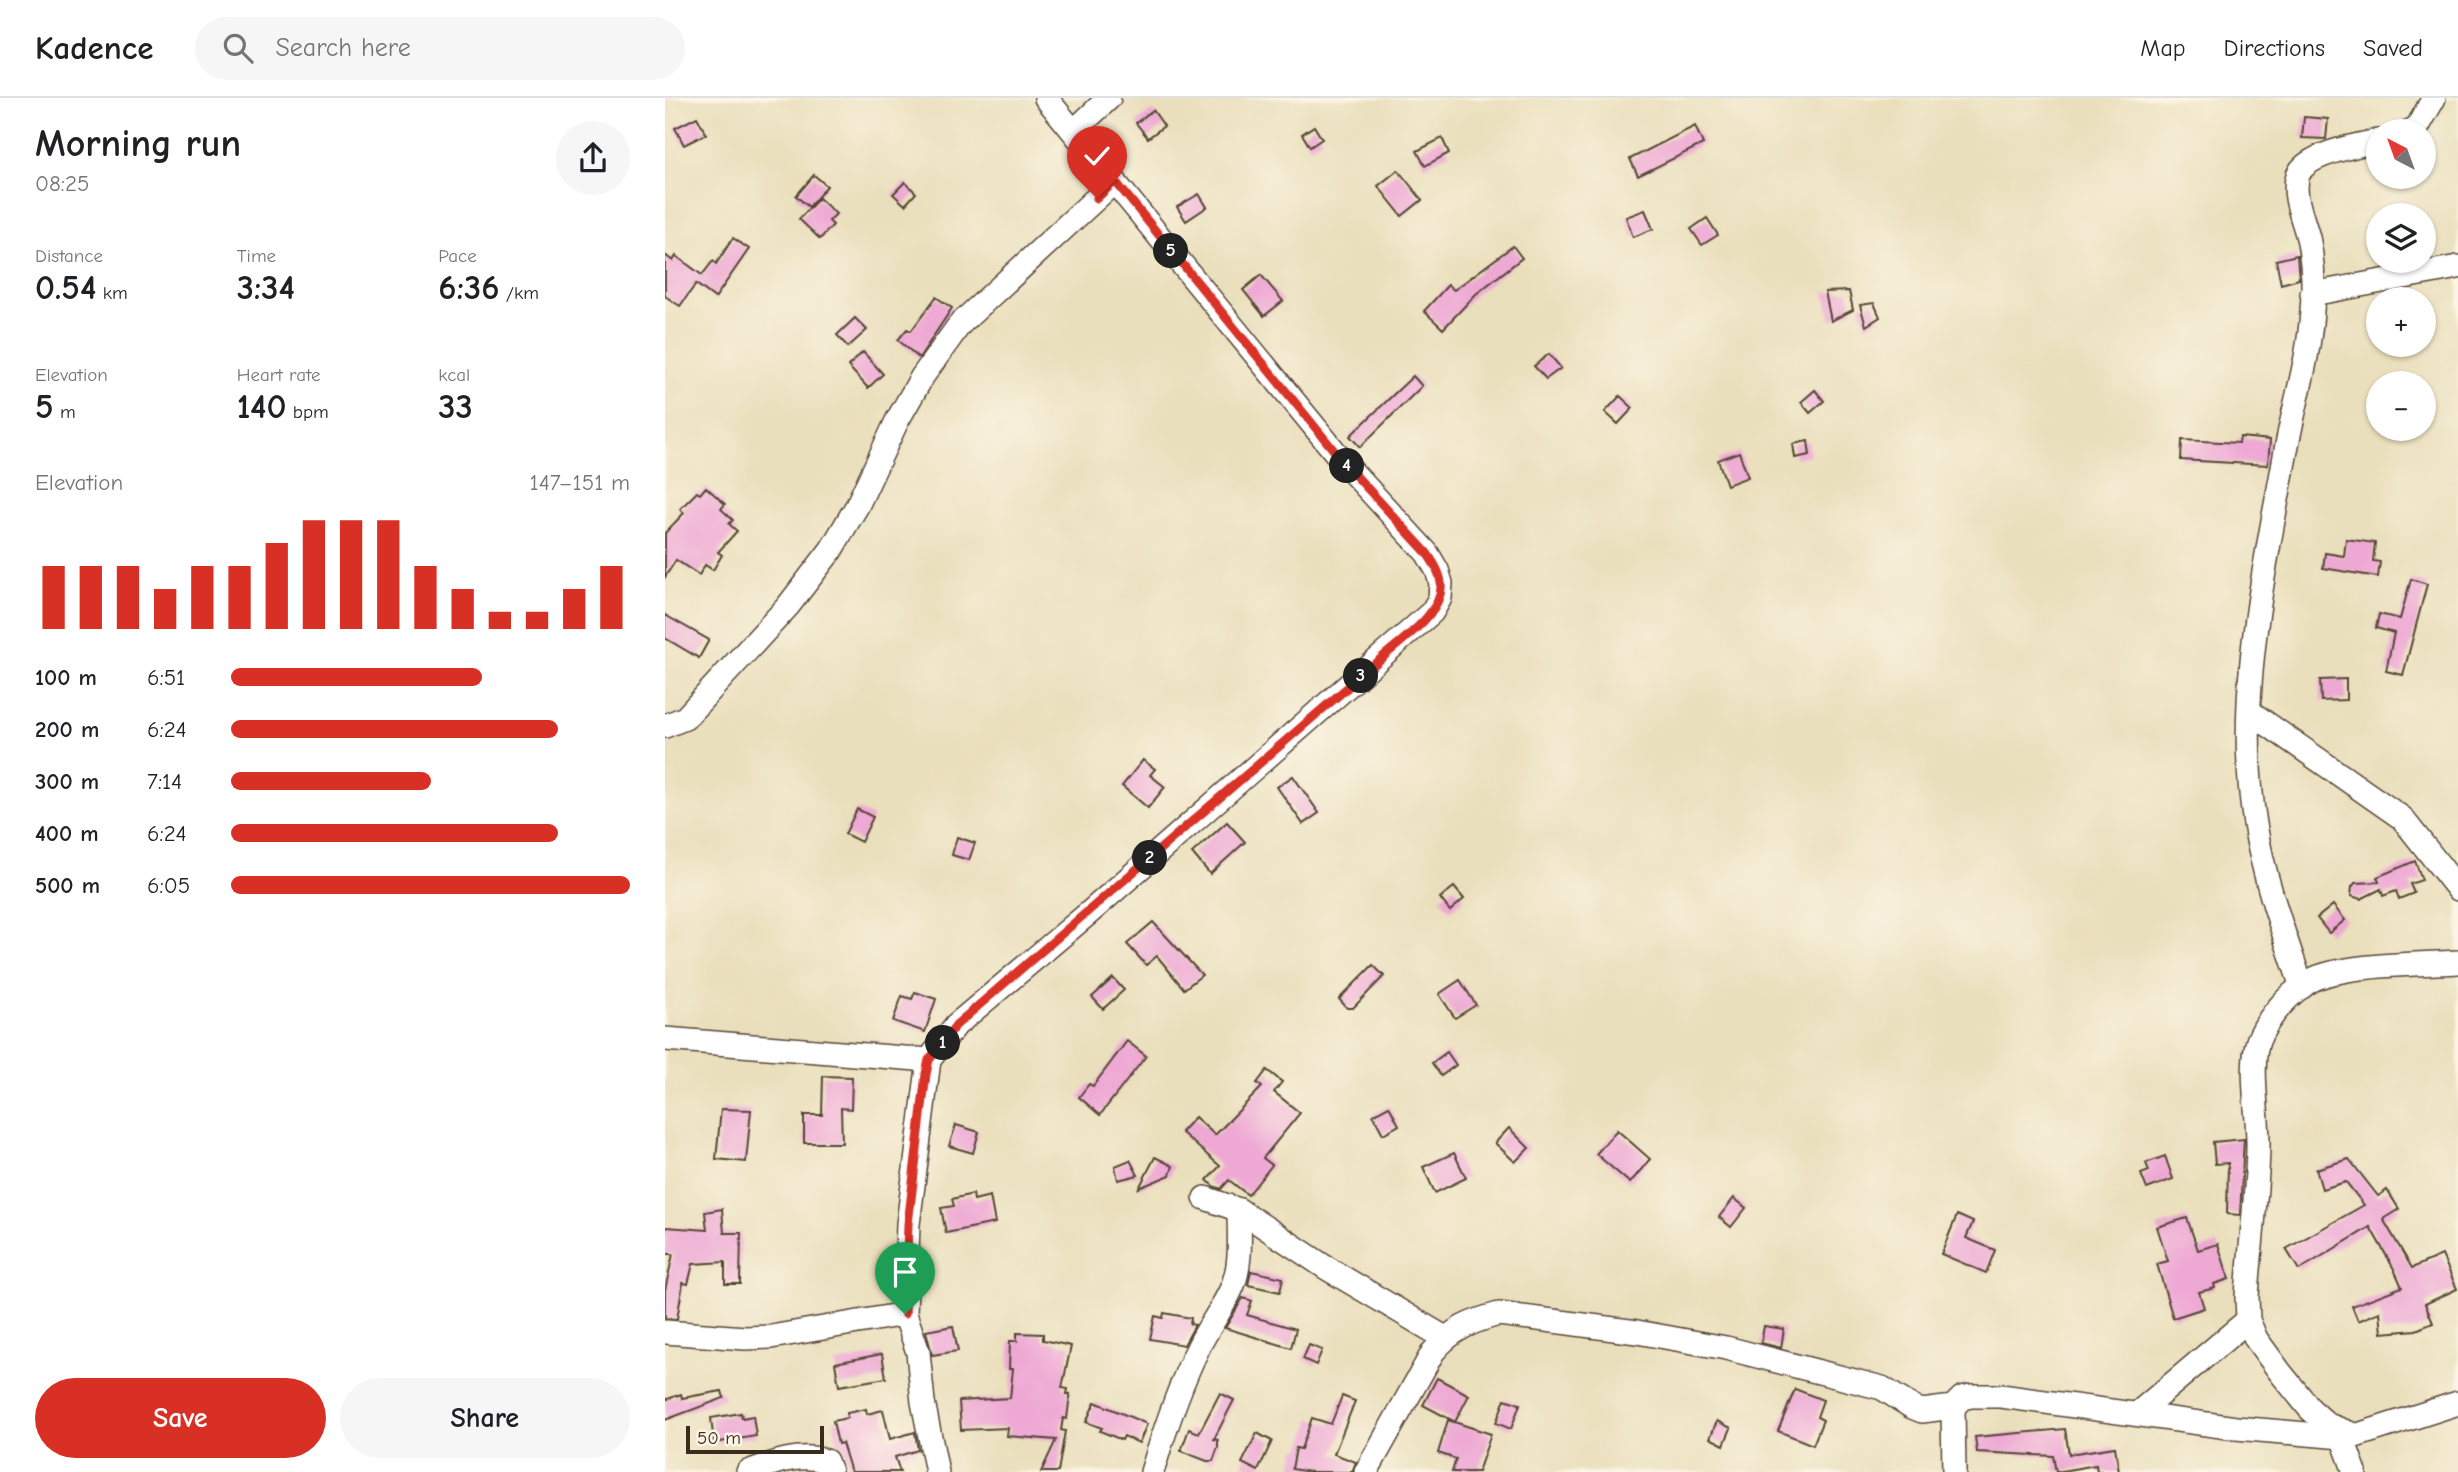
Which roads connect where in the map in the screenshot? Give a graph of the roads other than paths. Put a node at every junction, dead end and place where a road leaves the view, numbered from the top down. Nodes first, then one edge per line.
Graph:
1 (1046, 98) edge
2 (1109, 98) edge
3 (2434, 98) edge
4 (2422, 119) edge
5 (1074, 131) junction
6 (2366, 144) edge
7 (1115, 181) junction
8 (2458, 267) edge
9 (2312, 294) junction
10 (2250, 712) junction
11 (665, 726) edge
12 (2458, 889) edge
13 (2458, 962) edge
14 (2302, 987) junction
15 (665, 1039) edge
16 (929, 1060) junction
17 (1205, 1198) dead end
18 (1239, 1210) junction
19 (905, 1314) junction
20 (2248, 1320) junction
21 (665, 1332) edge
22 (1445, 1338) junction
23 (2458, 1403) edge
24 (1953, 1407) junction
25 (2139, 1413) junction
26 (2349, 1436) junction
27 (748, 1472) edge
28 (830, 1472) edge
29 (937, 1472) edge
30 (1153, 1472) edge
31 (1366, 1472) edge
32 (1954, 1472) edge
33 (2355, 1472) edge

1 - 5 street
2 - 5 street
3 - 4 street
5 - 7 street
6 - 9 street
7 - 11 street
7 - 16 street
8 - 9 street
9 - 10 street
10 - 12 street
10 - 14 street
13 - 14 street
14 - 20 street
15 - 16 street
16 - 19 street
17 - 18 street
18 - 22 street
18 - 30 street
19 - 21 street
19 - 29 street
20 - 25 street
20 - 26 street
22 - 24 street
22 - 31 street
23 - 26 street
24 - 25 street
24 - 32 street
25 - 26 street
26 - 33 street
27 - 28 street

